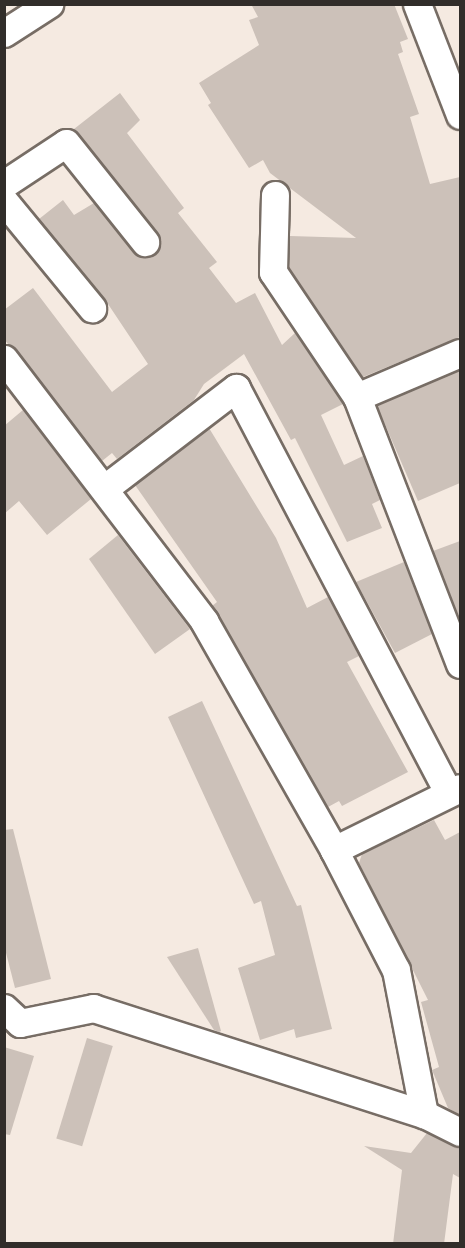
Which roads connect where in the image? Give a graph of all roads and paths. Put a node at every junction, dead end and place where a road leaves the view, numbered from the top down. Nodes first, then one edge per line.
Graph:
1 (49, 4) edge
2 (417, 4) edge
3 (4, 33) edge
4 (460, 115) edge
5 (4, 184) edge
6 (275, 195) dead end
7 (4, 201) edge
8 (145, 242) dead end
9 (92, 308) dead end
10 (460, 353) edge
11 (4, 359) edge
12 (357, 397) junction
13 (105, 488) junction
14 (460, 664) edge
15 (454, 790) edge
16 (334, 850) junction
17 (4, 1008) edge
18 (424, 1114) junction
19 (460, 1132) edge

1 - 3 street
2 - 4 street
5 - 8 street
6 - 12 street
7 - 9 street
10 - 12 street
11 - 13 street
12 - 14 street
13 - 15 street
13 - 16 street
15 - 16 street
16 - 18 street
17 - 18 street
18 - 19 street

